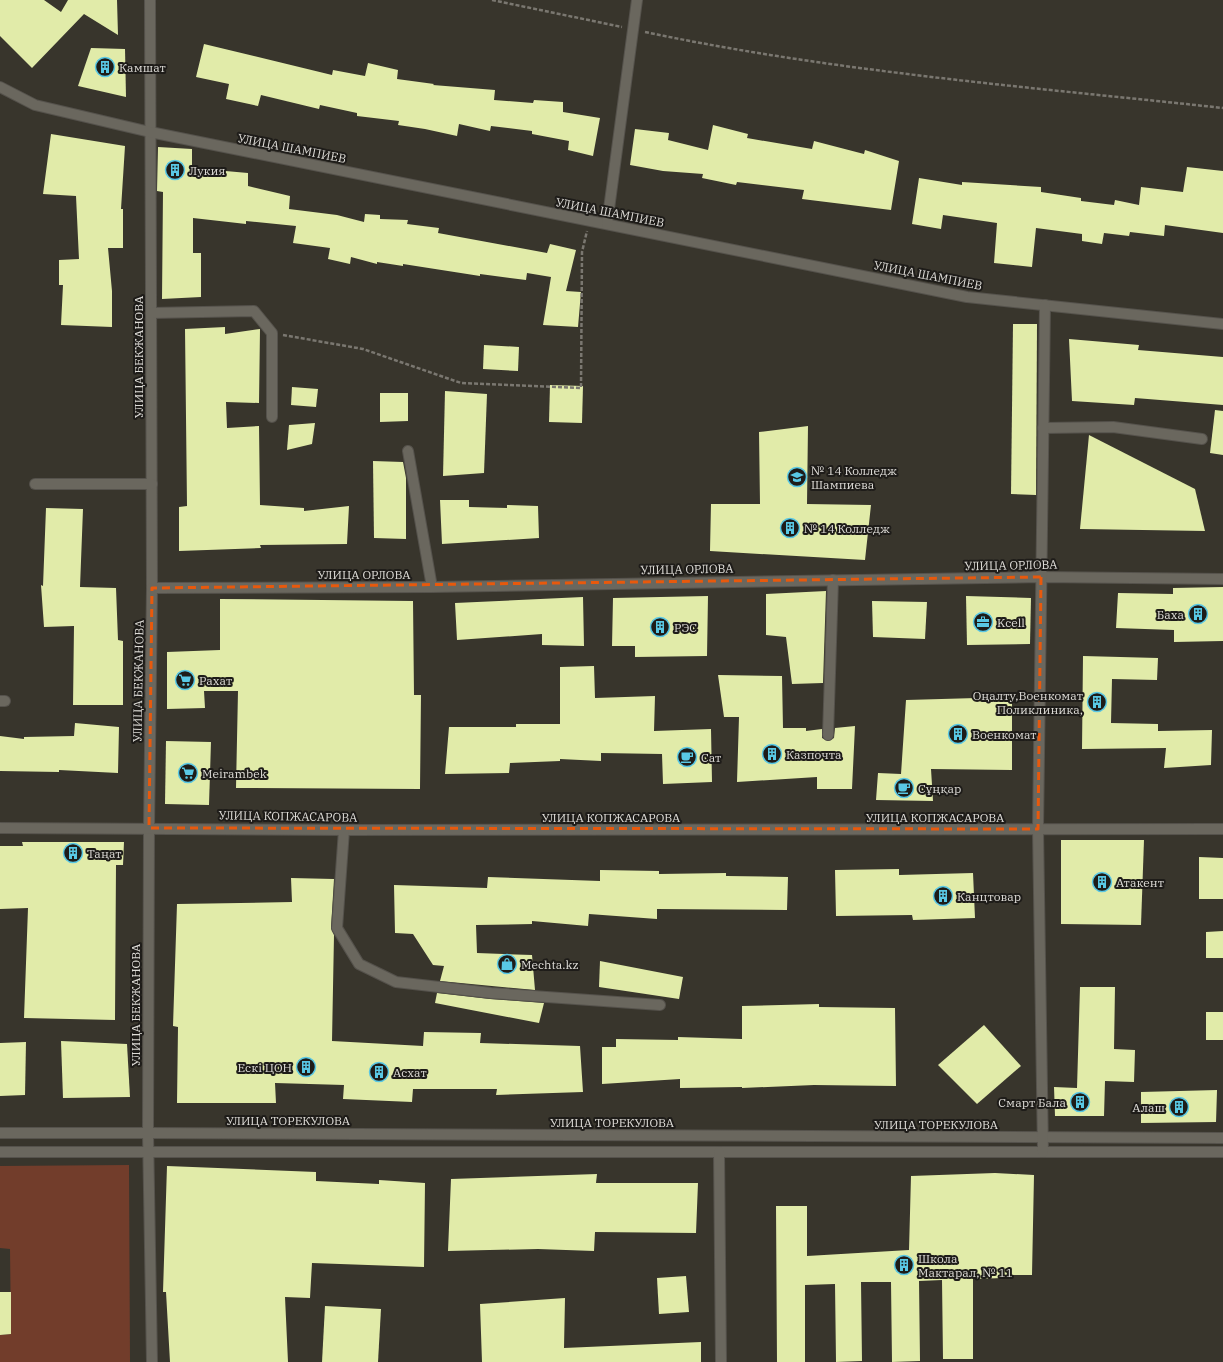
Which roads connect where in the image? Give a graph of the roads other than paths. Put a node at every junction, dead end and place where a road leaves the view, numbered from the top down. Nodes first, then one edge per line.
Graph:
1 (150, 0) edge
2 (637, 0) edge
3 (0, 87) edge
4 (150, 132) junction
5 (607, 224) junction
6 (1045, 305) junction
7 (151, 313) junction
8 (1223, 324) edge
9 (272, 417) dead end
10 (1043, 428) junction
11 (1202, 439) dead end
12 (408, 451) dead end
13 (35, 484) dead end
14 (152, 484) junction
15 (1041, 577) junction
16 (1223, 579) edge
17 (833, 580) junction
18 (432, 587) junction
19 (152, 588) junction
20 (828, 735) dead end
21 (0, 828) edge
22 (149, 828) junction
23 (1038, 829) junction
24 (1223, 829) edge
25 (344, 830) junction
26 (660, 1005) dead end
27 (148, 1132) junction
28 (0, 1134) edge
29 (1043, 1137) junction
30 (1223, 1138) edge
31 (0, 1152) edge
32 (150, 1152) junction
33 (720, 1152) junction
34 (1043, 1152) junction
35 (1223, 1152) edge
36 (152, 1362) edge
37 (722, 1362) edge

1 - 4 street, УЛИЦА БЕКЖАНОВА
2 - 5 street
3 - 4 street, УЛИЦА ШАМПИЕВ
4 - 5 street, УЛИЦА ШАМПИЕВ
4 - 7 street, УЛИЦА БЕКЖАНОВА
5 - 6 street, УЛИЦА ШАМПИЕВ
6 - 8 street, УЛИЦА ШАМПИЕВ
6 - 10 street
7 - 9 street
7 - 14 street, УЛИЦА БЕКЖАНОВА
10 - 11 street
10 - 15 street
12 - 18 street
13 - 14 street
14 - 19 street, УЛИЦА БЕКЖАНОВА
15 - 16 street, УЛИЦА ОРЛОВА
15 - 17 street, УЛИЦА ОРЛОВА
15 - 23 street
17 - 18 street, УЛИЦА ОРЛОВА
17 - 20 street
18 - 19 street, УЛИЦА ОРЛОВА
19 - 22 street, УЛИЦА БЕКЖАНОВА
21 - 22 street, УЛИЦА КОПЖАСАРОВА
22 - 25 street, УЛИЦА КОПЖАСАРОВА
22 - 27 street, УЛИЦА БЕКЖАНОВА
23 - 24 street, УЛИЦА КОПЖАСАРОВА
23 - 25 street, УЛИЦА КОПЖАСАРОВА
23 - 29 street
25 - 26 street
27 - 28 street, УЛИЦА ТОРЕКУЛОВА
27 - 29 street, УЛИЦА ТОРЕКУЛОВА
27 - 32 street, УЛИЦА БЕКЖАНОВА
29 - 30 street, УЛИЦА ТОРЕКУЛОВА
29 - 34 street
31 - 32 street
32 - 33 street
32 - 36 street, УЛИЦА БЕКЖАНОВА
33 - 34 street
33 - 37 street
34 - 35 street

